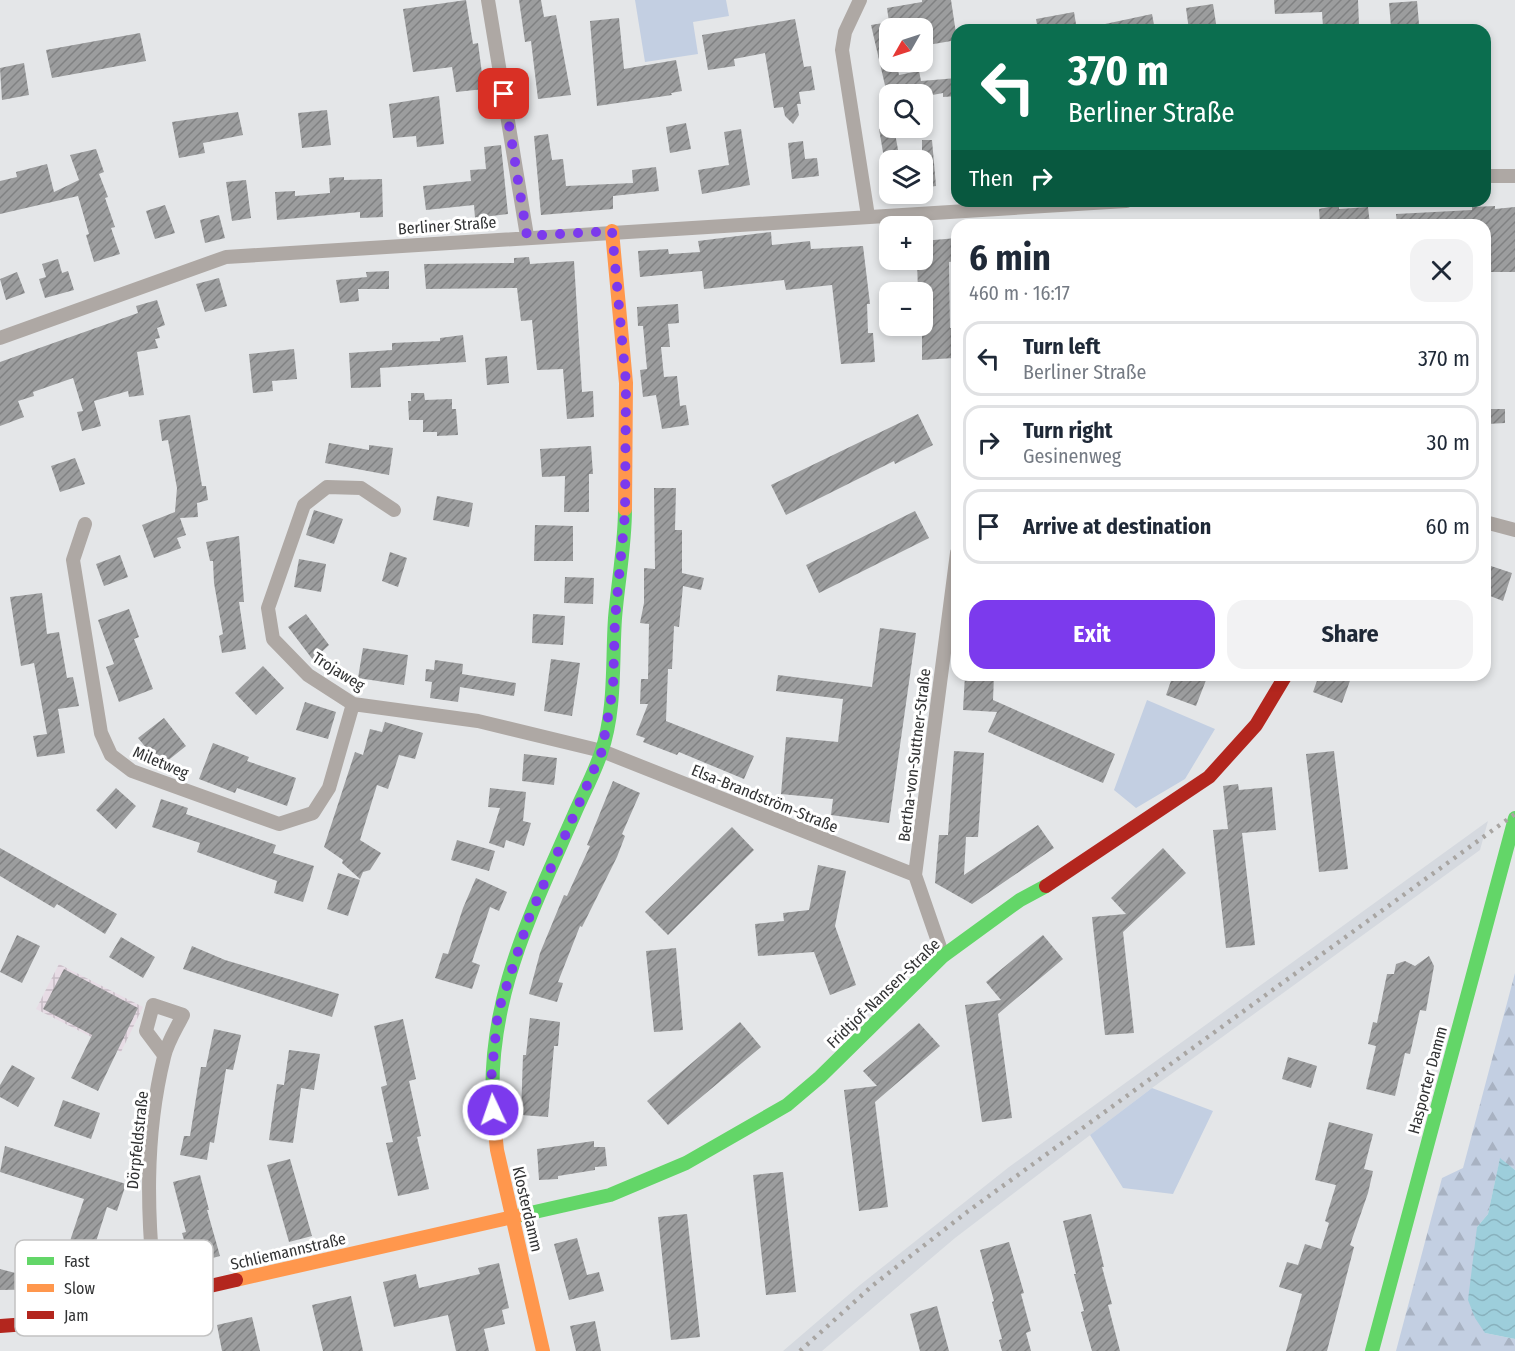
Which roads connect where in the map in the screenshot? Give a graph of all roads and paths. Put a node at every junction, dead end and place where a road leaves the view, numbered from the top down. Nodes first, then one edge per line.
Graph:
1 (488, 0) edge
2 (860, 0) edge
3 (1491, 176) edge
4 (1515, 176) edge
5 (1023, 207) edge
6 (868, 216) junction
7 (612, 231) junction
8 (527, 236) junction
9 (0, 338) edge
10 (394, 510) dead end
11 (85, 524) dead end
12 (1491, 524) edge
13 (1515, 530) edge
14 (951, 599) edge
15 (1282, 681) edge
16 (353, 704) junction
17 (602, 751) junction
18 (1515, 818) edge
19 (915, 875) junction
20 (943, 956) junction
21 (164, 1055) dead end
22 (513, 1218) junction
23 (149, 1240) edge
24 (213, 1287) edge
25 (15, 1325) edge
26 (0, 1326) edge
27 (543, 1351) edge
28 (1372, 1351) edge

1 - 8 street
2 - 6 street
3 - 4 street
5 - 6 street, Berliner Straße
6 - 7 street, Berliner Straße
7 - 8 street, Berliner Straße
7 - 17 street, Klosterdamm
8 - 9 street, Berliner Straße
10 - 16 street, Trojaweg
11 - 16 street, Miletweg
12 - 13 street
14 - 19 street, Bertha-von-Suttner-Straße
15 - 20 street, Fridtjof-Nansen-Straße
16 - 17 street, Trojaweg
17 - 19 street, Elsa-Brandström-Straße
17 - 22 street, Klosterdamm
18 - 28 street, Hasporter Damm
19 - 20 street, Bertha-von-Suttner-Straße
20 - 22 street, Fridtjof-Nansen-Straße
21 - 23 street, Dörpfeldstraße
22 - 24 street, Schliemannstraße
22 - 27 street, Klosterdamm
25 - 26 street, Schliemannstraße

